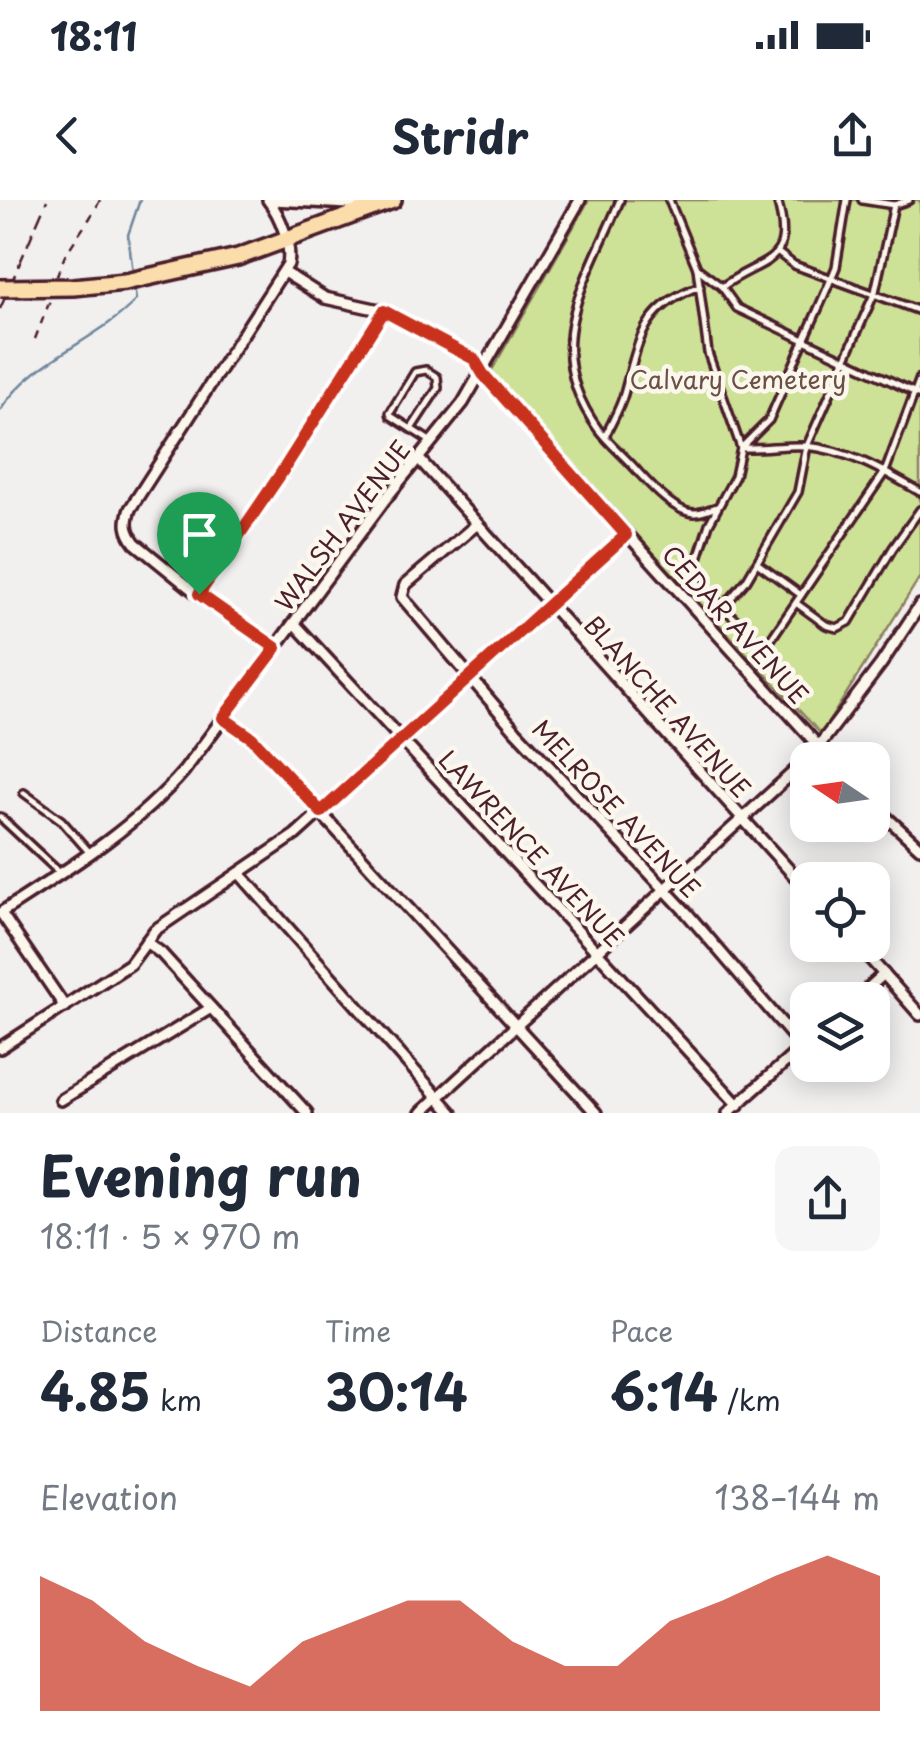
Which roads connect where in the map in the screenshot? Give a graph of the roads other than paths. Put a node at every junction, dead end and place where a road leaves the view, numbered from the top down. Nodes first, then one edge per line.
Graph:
1 (270, 200) edge
2 (580, 200) edge
3 (620, 200) edge
4 (670, 200) edge
5 (777, 200) edge
6 (847, 200) edge
7 (862, 200) edge
8 (910, 200) edge
9 (314, 202) edge
10 (386, 202) edge
11 (894, 205) junction
12 (286, 241) junction
13 (777, 252) junction
14 (697, 268) junction
15 (284, 272) junction
16 (831, 280) junction
17 (700, 286) junction
18 (722, 287) junction
19 (0, 288) edge
20 (874, 296) junction
21 (384, 311) junction
22 (920, 312) edge
23 (802, 340) junction
24 (844, 360) junction
25 (483, 374) junction
26 (920, 378) edge
27 (918, 394) edge
28 (411, 429) junction
29 (606, 437) junction
30 (432, 443) junction
31 (808, 446) junction
32 (741, 448) junction
33 (419, 459) junction
34 (885, 472) junction
35 (920, 492) edge
36 (717, 507) junction
37 (920, 510) edge
38 (476, 524) junction
39 (626, 535) junction
40 (757, 564) junction
41 (199, 594) junction
42 (801, 595) junction
43 (796, 603) junction
44 (548, 604) junction
45 (920, 605) edge
46 (723, 607) junction
47 (294, 623) junction
48 (276, 648) junction
49 (468, 677) junction
50 (223, 718) junction
51 (402, 738) junction
52 (813, 742) edge
53 (822, 742) edge
54 (790, 774) edge
55 (24, 793) dead end
56 (321, 812) junction
57 (0, 818) edge
58 (741, 820) junction
59 (890, 820) edge
60 (920, 848) edge
61 (90, 853) junction
62 (790, 872) edge
63 (60, 873) junction
64 (240, 874) junction
65 (664, 890) junction
66 (0, 913) edge
67 (146, 942) junction
68 (598, 952) junction
69 (873, 962) edge
70 (884, 974) junction
71 (875, 982) edge
72 (66, 1007) junction
73 (211, 1008) junction
74 (920, 1015) edge
75 (517, 1027) junction
76 (790, 1028) edge
77 (0, 1048) edge
78 (790, 1058) edge
79 (438, 1098) junction
80 (61, 1100) dead end
81 (738, 1104) junction
82 (307, 1113) edge
83 (422, 1113) edge
84 (452, 1113) edge
85 (596, 1113) edge
86 (728, 1113) edge

1 - 9 street
1 - 12 street
2 - 25 street, WALSH AVENUE
3 - 29 lane
4 - 14 lane
5 - 13 lane
6 - 16 lane
7 - 11 lane
8 - 11 lane
9 - 10 street
10 - 12 highway
11 - 20 lane
12 - 15 street
12 - 19 highway, bridge
13 - 16 lane
13 - 18 lane
14 - 17 lane
14 - 18 lane
15 - 21 street, CEDAR AVENUE
15 - 41 street
16 - 20 lane
16 - 23 lane
17 - 29 lane
17 - 32 lane
18 - 23 lane
20 - 22 lane
20 - 24 lane
21 - 25 street, CEDAR AVENUE
21 - 41 street
23 - 24 lane
23 - 32 lane
24 - 27 lane
24 - 31 lane
25 - 30 street, WALSH AVENUE
25 - 39 street, CEDAR AVENUE
26 - 27 lane
27 - 34 lane
28 - 28 lane
28 - 30 lane
29 - 36 lane
30 - 33 street, WALSH AVENUE
31 - 32 lane
31 - 34 lane
31 - 40 lane
32 - 36 lane
33 - 38 street, BLANCHE AVENUE
33 - 47 street, WALSH AVENUE
34 - 35 lane
34 - 42 lane
36 - 46 lane
37 - 43 lane
38 - 44 street, BLANCHE AVENUE
38 - 49 street, MELROSE AVENUE
39 - 44 street
39 - 52 street, CEDAR AVENUE
40 - 42 lane
40 - 46 lane
41 - 48 street
42 - 43 lane
43 - 46 lane
44 - 49 street
44 - 58 street, BLANCHE AVENUE
45 - 53 street
47 - 48 street, WALSH AVENUE
47 - 51 street, LAWRENCE AVENUE
48 - 50 street, WALSH AVENUE
49 - 51 street
49 - 65 street, MELROSE AVENUE
50 - 56 street
50 - 61 street, WALSH AVENUE
51 - 56 street
51 - 68 street, LAWRENCE AVENUE
54 - 58 street
55 - 61 lane
56 - 64 street
56 - 75 street
57 - 63 lane
58 - 62 street, BLANCHE AVENUE
58 - 65 street
59 - 60 street
61 - 63 street, WALSH AVENUE
63 - 66 street, WALSH AVENUE
64 - 67 street
64 - 79 street
65 - 68 street
65 - 76 street, MELROSE AVENUE
66 - 72 street
67 - 72 street
67 - 73 street
68 - 75 street
68 - 81 street, LAWRENCE AVENUE
69 - 70 street
70 - 71 street
70 - 74 street
72 - 77 street
73 - 80 street
73 - 82 street
75 - 79 street
75 - 85 street
78 - 81 street
79 - 83 street
79 - 84 street
81 - 86 street

